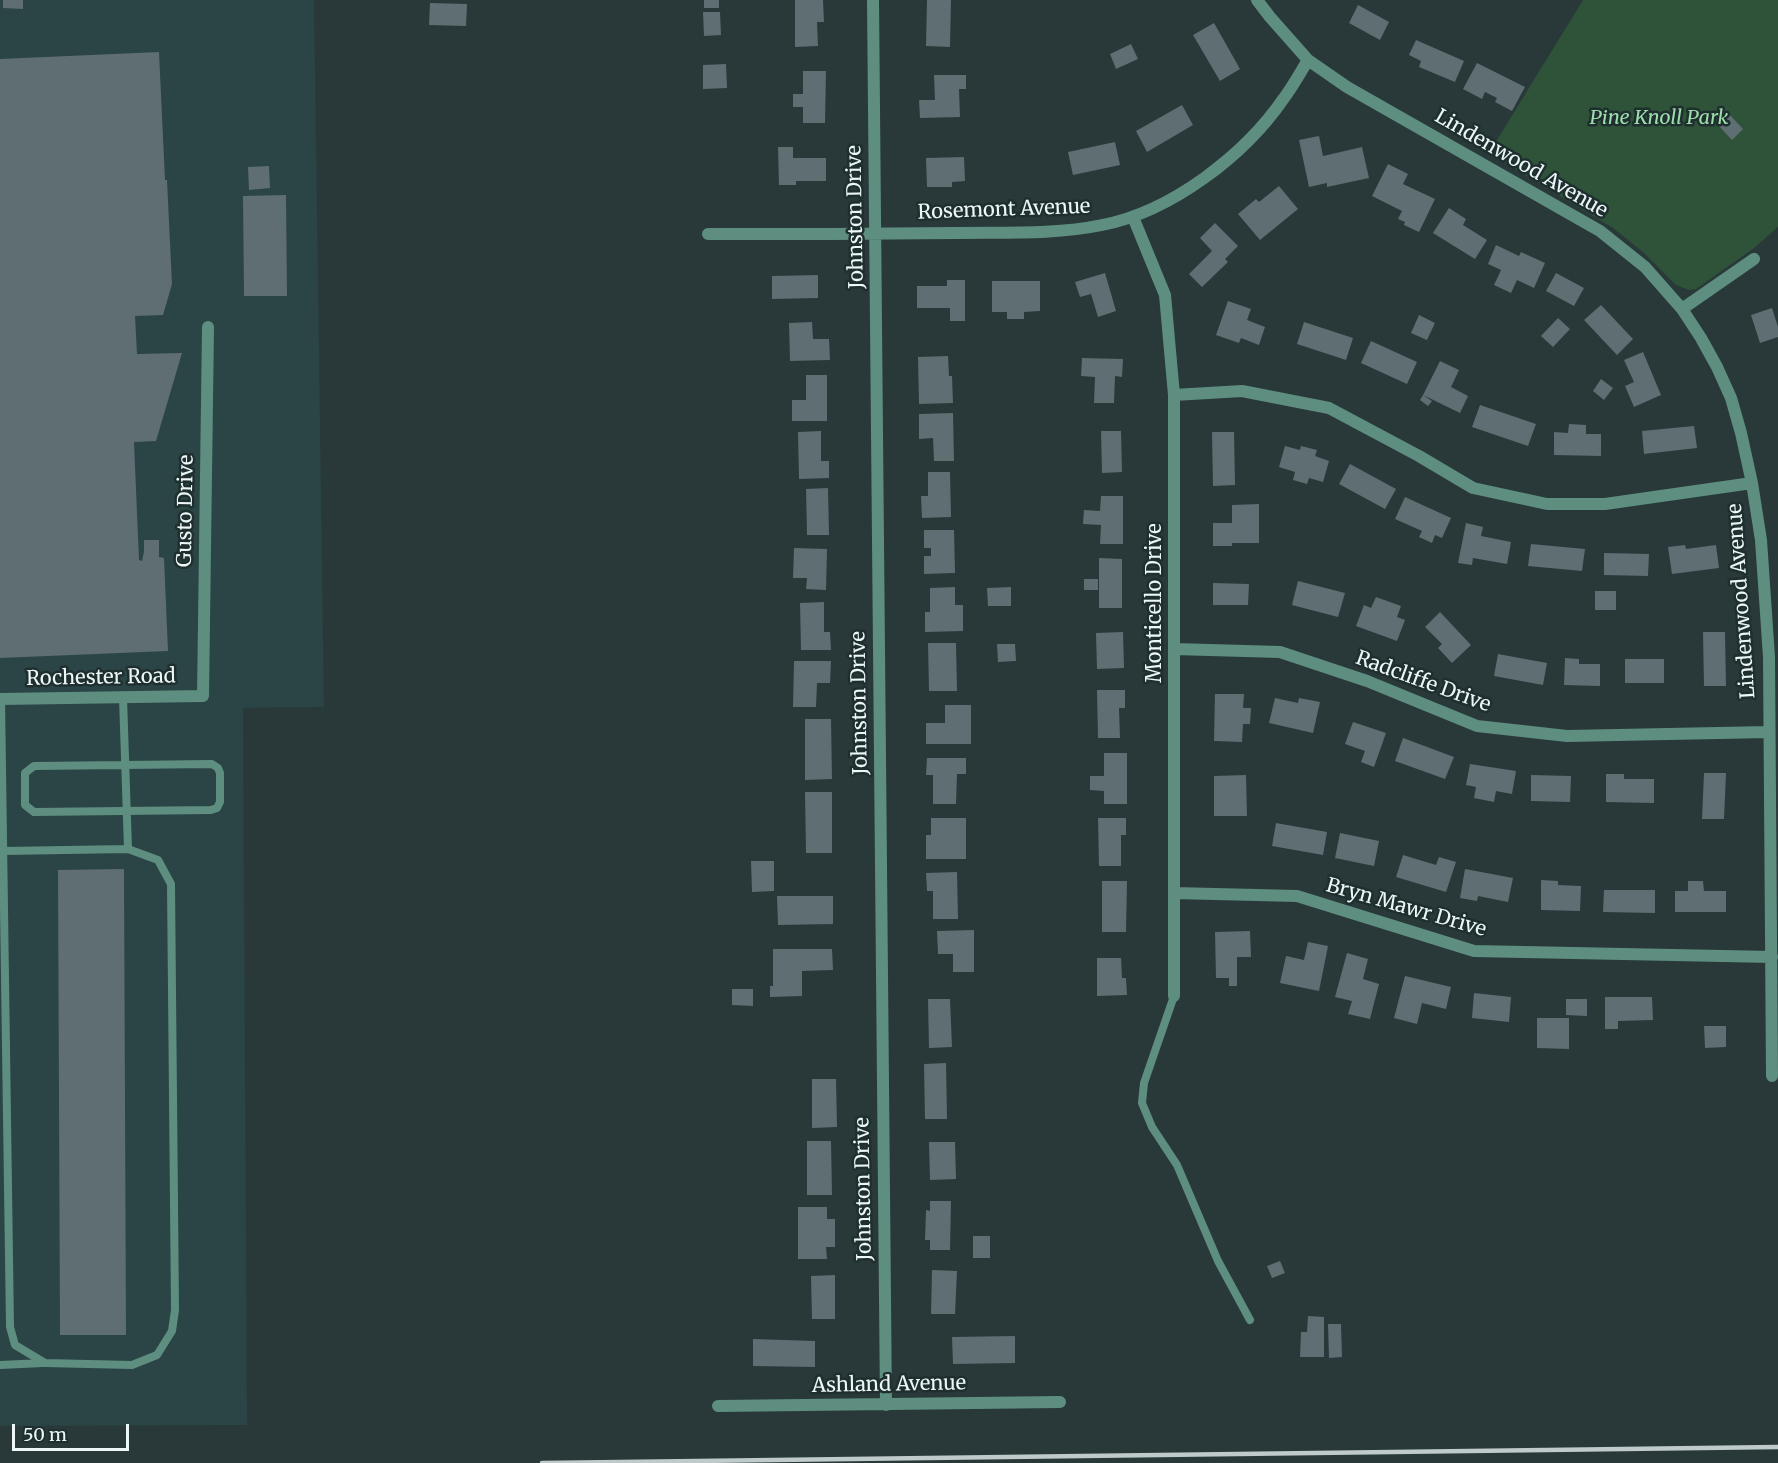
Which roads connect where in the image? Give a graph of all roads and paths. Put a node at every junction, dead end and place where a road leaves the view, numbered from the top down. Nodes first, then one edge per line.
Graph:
1 (873, 0) edge
2 (1257, 0) edge
3 (1308, 60) junction
4 (1133, 217) junction
5 (708, 234) dead end
6 (875, 234) junction
7 (1754, 259) dead end
8 (1682, 309) junction
9 (208, 327) dead end
10 (1174, 395) junction
11 (1752, 483) junction
12 (1174, 649) junction
13 (203, 696) joint
14 (123, 697) junction
15 (1, 699) edge
16 (1769, 732) junction
17 (126, 765) junction
18 (2, 802) edge
19 (127, 811) junction
20 (128, 849) junction
21 (4, 851) junction
22 (1174, 893) junction
23 (1772, 957) junction
24 (1174, 996) joint
25 (1772, 1076) dead end
26 (1250, 1320) dead end
27 (45, 1363) junction
28 (0, 1365) edge
29 (1060, 1402) dead end
30 (886, 1405) junction
31 (717, 1406) dead end

1 - 6 street, Johnston Drive
2 - 3 street, Lindenwood Avenue
3 - 4 street, Rosemont Avenue
3 - 8 street, Lindenwood Avenue
4 - 6 street, Rosemont Avenue
4 - 10 street, Monticello Drive
5 - 6 street, Rosemont Avenue
6 - 30 street, Johnston Drive
7 - 8 street
8 - 11 street, Lindenwood Avenue
9 - 13 street, Gusto Drive
10 - 11 street
10 - 12 street, Monticello Drive
11 - 16 street, Lindenwood Avenue
12 - 16 street, Radcliffe Drive
12 - 22 street, Monticello Drive
13 - 14 street, Rochester Road
14 - 15 street, Rochester Road
14 - 17 lane
15 - 18 lane
16 - 23 street, Lindenwood Avenue
17 - 19 lane
17 - 19 lane
17 - 19 lane
18 - 21 lane
19 - 20 lane
20 - 21 lane
20 - 27 lane
21 - 27 lane
22 - 23 street, Bryn Mawr Drive
22 - 24 street, Monticello Drive
23 - 25 street, Lindenwood Avenue
24 - 26 lane
27 - 28 lane
29 - 30 street, Ashland Avenue
30 - 31 street, Ashland Avenue

